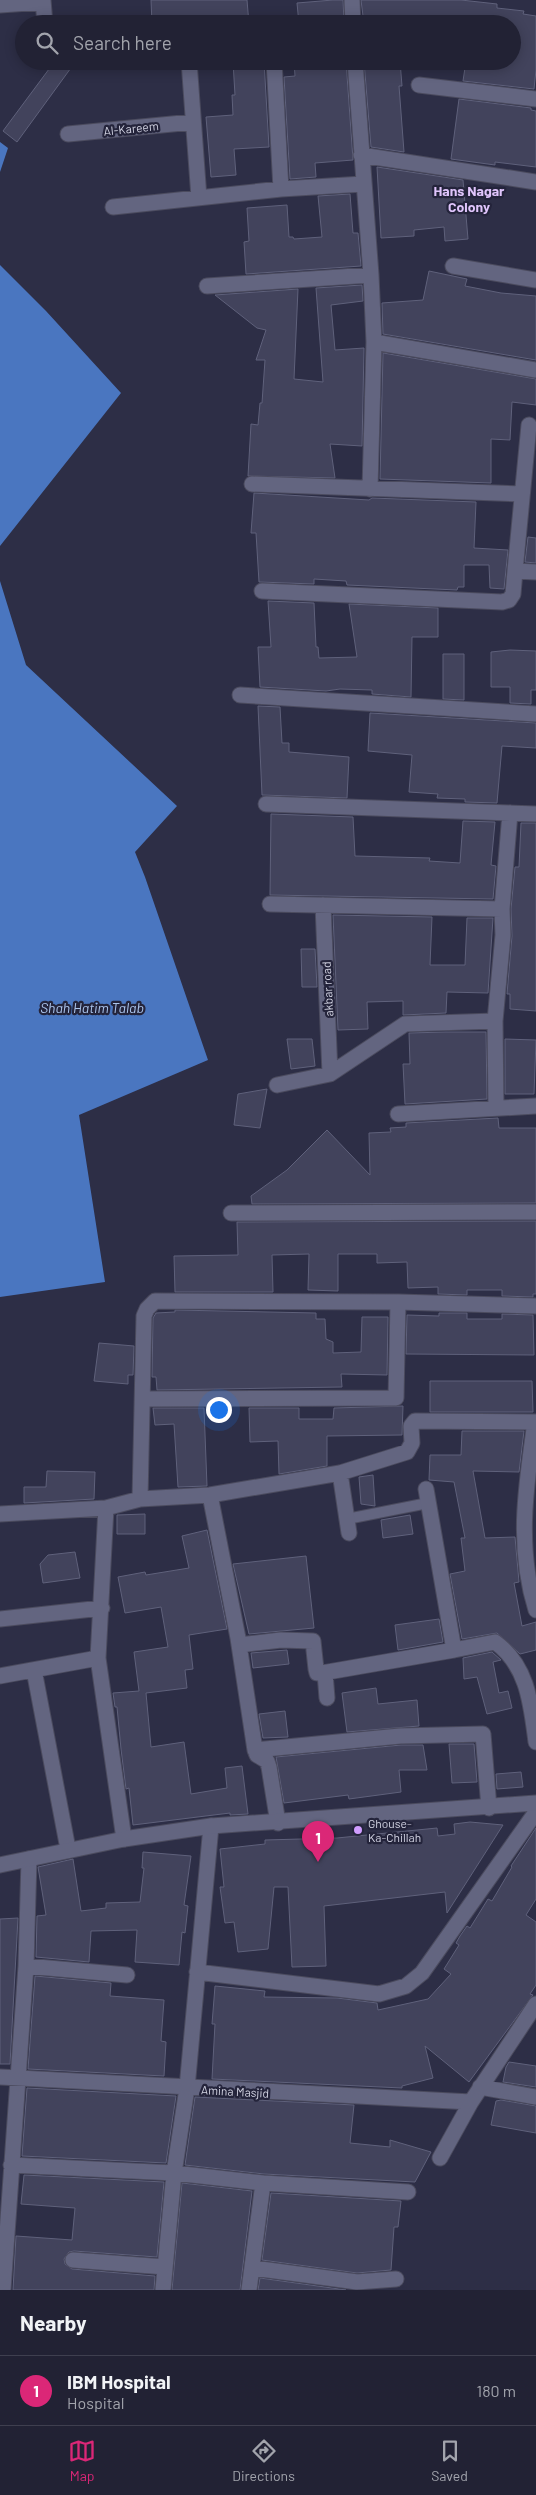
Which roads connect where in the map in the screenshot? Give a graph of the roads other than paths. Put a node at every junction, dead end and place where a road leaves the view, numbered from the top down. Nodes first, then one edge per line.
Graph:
1 (352, 0) edge
2 (43, 1) edge
3 (0, 4) edge
4 (44, 15) edge
5 (353, 15) edge
6 (190, 70) edge
7 (274, 70) edge
8 (356, 70) edge
9 (419, 85) dead end
10 (536, 100) edge
11 (193, 122) junction
12 (68, 134) dead end
13 (361, 156) junction
14 (536, 182) edge
15 (363, 184) junction
16 (281, 189) junction
17 (198, 198) junction
18 (113, 207) dead end
19 (453, 266) dead end
20 (371, 275) junction
21 (536, 280) edge
22 (207, 286) dead end
23 (374, 342) junction
24 (536, 370) edge
25 (529, 424) dead end
26 (252, 484) dead end
27 (370, 489) junction
28 (522, 494) junction
29 (515, 571) junction
30 (536, 572) edge
31 (262, 591) dead end
32 (240, 695) dead end
33 (536, 714) edge
34 (266, 804) dead end
35 (510, 813) junction
36 (536, 814) edge
37 (270, 904) dead end
38 (323, 905) junction
39 (502, 909) junction
40 (495, 1021) junction
41 (330, 1074) junction
42 (277, 1085) dead end
43 (536, 1106) edge
44 (496, 1108) junction
45 (398, 1114) dead end
46 (536, 1212) edge
47 (231, 1213) dead end
48 (398, 1302) junction
49 (536, 1306) edge
50 (144, 1399) junction
51 (536, 1422) edge
52 (340, 1474) junction
53 (210, 1495) junction
54 (427, 1496) joint
55 (140, 1499) junction
56 (106, 1508) junction
57 (0, 1514) edge
58 (348, 1526) joint
59 (102, 1608) junction
60 (536, 1610) edge
61 (0, 1620) edge
62 (240, 1645) junction
63 (454, 1650) junction
64 (98, 1658) junction
65 (34, 1670) junction
66 (325, 1673) junction
67 (0, 1676) edge
68 (327, 1698) dead end
69 (536, 1742) edge
70 (255, 1750) junction
71 (536, 1804) edge
72 (488, 1808) junction
73 (536, 1812) edge
74 (278, 1823) junction
75 (211, 1826) junction
76 (124, 1838) junction
77 (68, 1849) junction
78 (29, 1859) junction
79 (0, 1863) edge
80 (26, 1966) junction
81 (197, 1972) junction
82 (127, 1975) dead end
83 (536, 2004) edge
84 (0, 2077) edge
85 (16, 2078) junction
86 (186, 2088) junction
87 (480, 2088) junction
88 (536, 2097) edge
89 (471, 2102) junction
90 (440, 2158) dead end
91 (11, 2165) junction
92 (174, 2173) junction
93 (263, 2182) junction
94 (408, 2192) dead end
95 (73, 2260) dead end
96 (166, 2267) junction
97 (253, 2268) junction
98 (396, 2279) dead end
99 (3, 2290) edge
100 (164, 2290) edge
101 (249, 2290) edge

1 - 5 street
2 - 3 street
2 - 4 street
6 - 11 street
7 - 16 street
8 - 13 street
9 - 10 street
11 - 12 street, Al-Kareem
11 - 17 street
13 - 14 street
13 - 15 street
15 - 16 street
15 - 20 street
16 - 17 street
17 - 18 street
19 - 21 street
20 - 22 street
20 - 23 street
23 - 24 street
23 - 27 street
25 - 28 street
26 - 27 street
27 - 28 street
28 - 29 street
29 - 30 street
29 - 31 street
32 - 33 street
34 - 35 street
35 - 36 street
35 - 39 street
37 - 38 street
38 - 39 street
38 - 41 street, akbar road
39 - 40 street
40 - 41 street
40 - 44 street
41 - 42 street
43 - 44 street
44 - 45 street
46 - 47 street
48 - 49 street
48 - 50 street
48 - 50 street
50 - 55 street
51 - 52 street
51 - 60 street
52 - 53 street
52 - 58 street
53 - 55 street
53 - 62 street
54 - 58 lane
54 - 63 street
55 - 56 street
56 - 57 street
56 - 59 street
59 - 61 street
59 - 64 street
62 - 66 street
62 - 70 street
63 - 66 street
63 - 69 street
64 - 65 street
64 - 76 street
65 - 67 street
65 - 77 street
66 - 68 street
70 - 72 street
70 - 74 street
71 - 72 street
72 - 74 street
73 - 81 street
74 - 75 street
75 - 76 street
75 - 81 street
76 - 77 street
77 - 78 street
78 - 79 street
78 - 80 street
80 - 82 street
80 - 85 street
81 - 86 street
83 - 87 street
84 - 85 street, Amina Masjid
85 - 86 street, Amina Masjid
85 - 91 street
86 - 89 street, Amina Masjid
86 - 92 street
87 - 88 street
87 - 89 street
89 - 90 street
91 - 92 street
91 - 99 street
92 - 93 street
92 - 96 street
93 - 94 street
93 - 97 street
95 - 96 street
96 - 100 street
97 - 98 street
97 - 101 street

